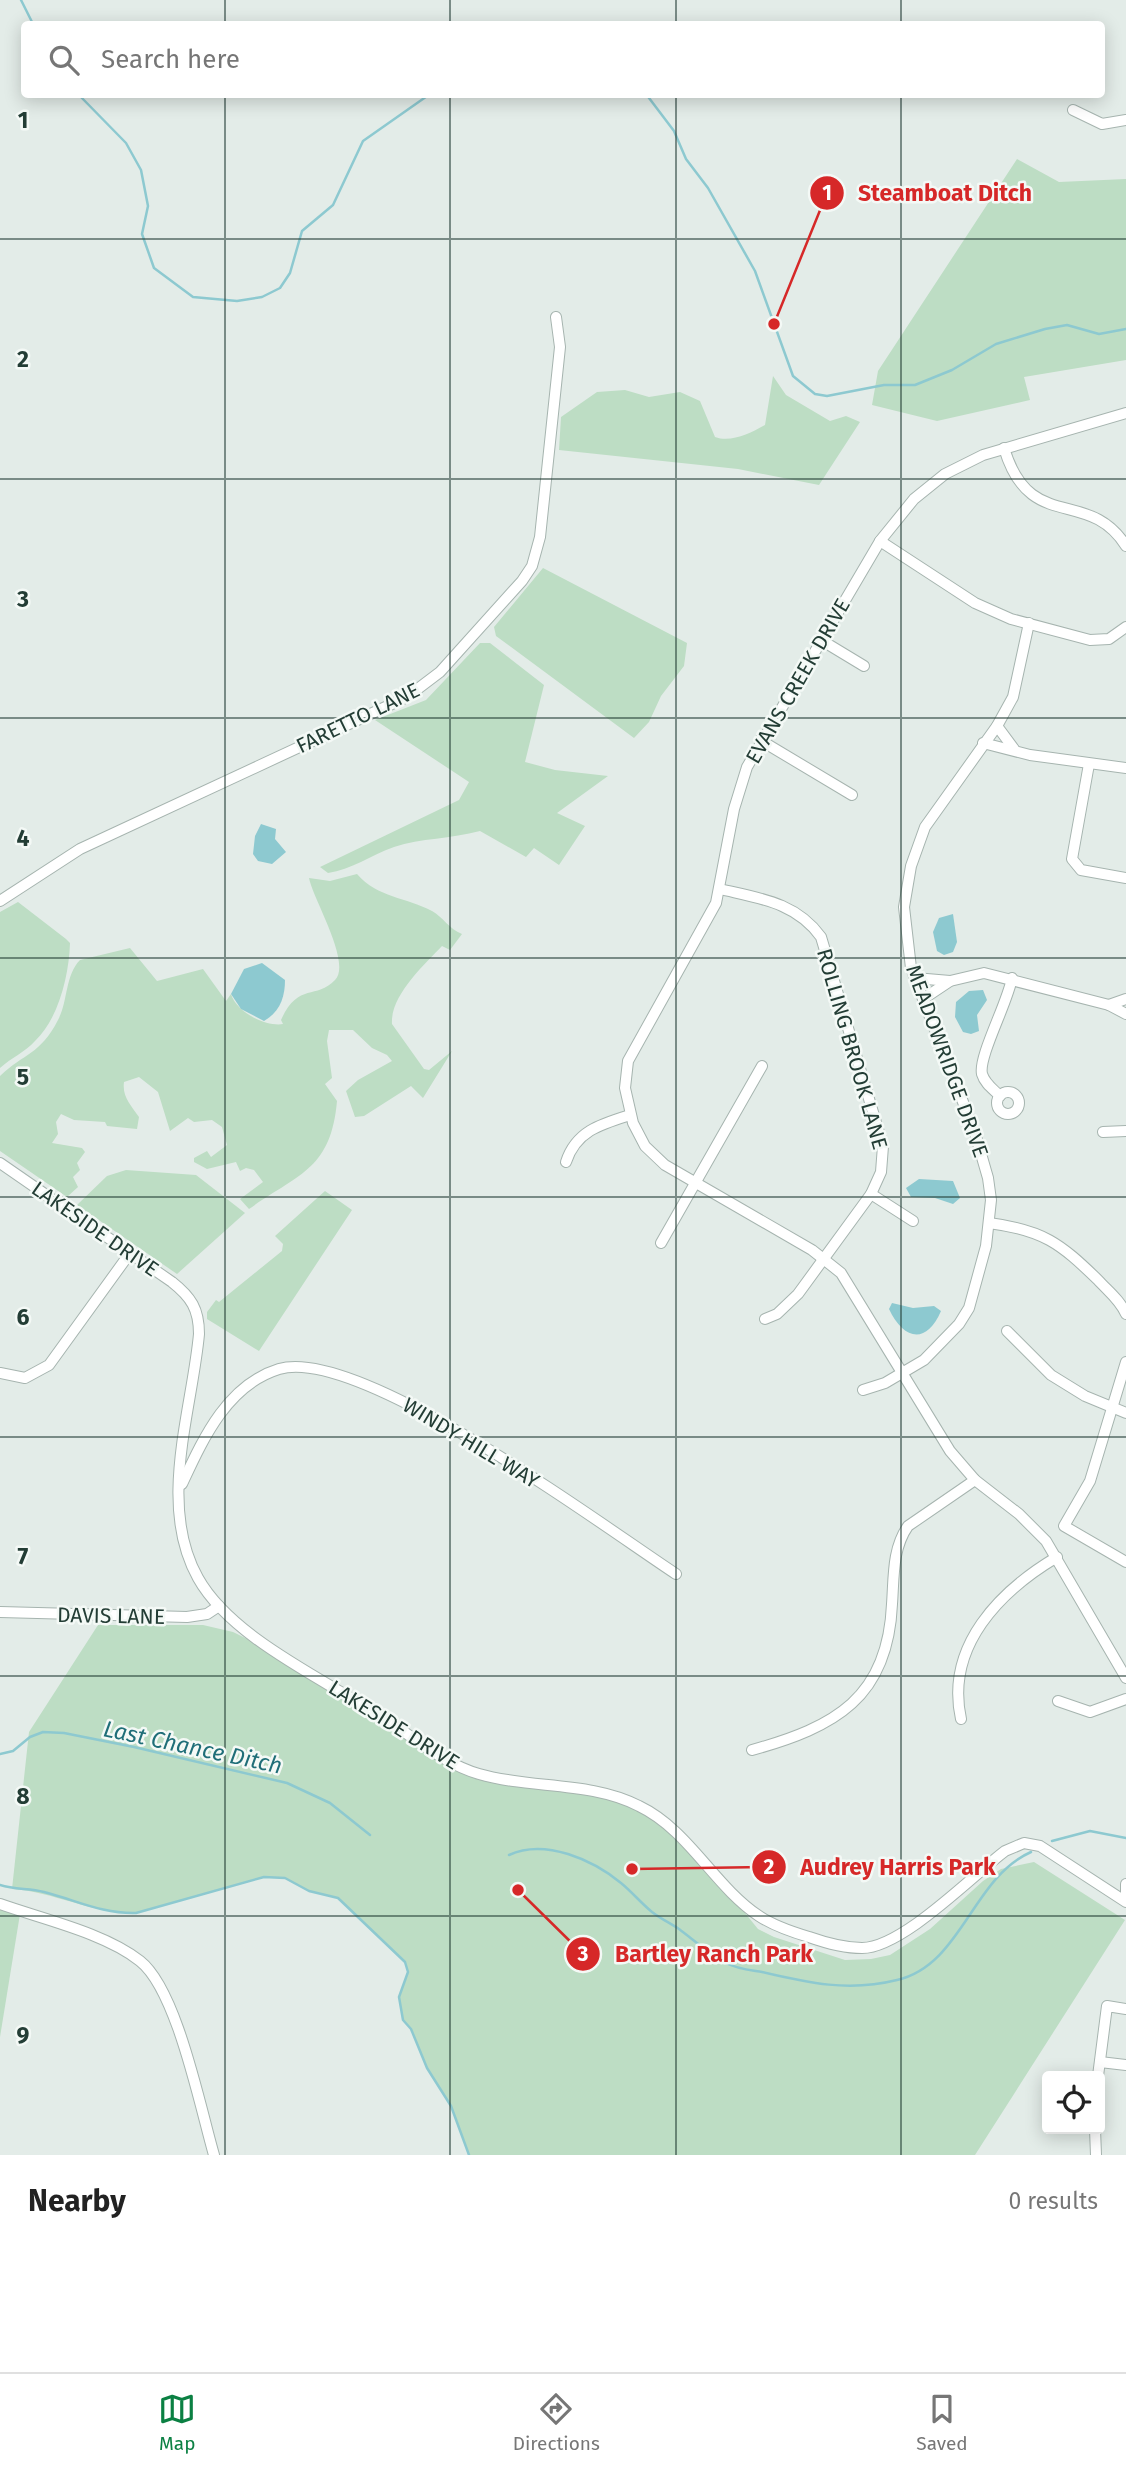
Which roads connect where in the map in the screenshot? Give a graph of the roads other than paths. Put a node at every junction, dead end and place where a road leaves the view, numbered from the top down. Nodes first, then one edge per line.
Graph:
1 (1073, 110) dead end
2 (1126, 120) edge
3 (556, 317) dead end
4 (1126, 413) edge
5 (1004, 448) junction
6 (1122, 531) edge
7 (880, 541) junction
8 (1126, 546) edge
9 (1029, 624) junction
10 (1125, 630) edge
11 (821, 640) junction
12 (864, 666) dead end
13 (997, 726) junction
14 (760, 740) junction
15 (983, 743) junction
16 (1014, 749) junction
17 (1089, 764) junction
18 (1126, 768) edge
19 (852, 795) dead end
20 (1126, 878) edge
21 (720, 889) junction
22 (0, 901) edge
23 (915, 978) junction
24 (1012, 978) junction
25 (950, 981) junction
26 (923, 999) junction
27 (1126, 999) edge
28 (1109, 1005) junction
29 (1126, 1014) edge
30 (762, 1066) dead end
31 (1000, 1096) dead end
32 (630, 1115) junction
33 (1126, 1131) edge
34 (1103, 1132) dead end
35 (0, 1163) edge
36 (566, 1163) dead end
37 (695, 1183) junction
38 (871, 1194) junction
39 (913, 1221) dead end
40 (989, 1223) junction
41 (661, 1243) dead end
42 (130, 1253) junction
43 (824, 1258) junction
44 (1125, 1309) edge
45 (765, 1318) dead end
46 (1007, 1331) dead end
47 (1126, 1362) edge
48 (0, 1373) edge
49 (905, 1376) junction
50 (863, 1390) dead end
51 (1113, 1407) junction
52 (1126, 1413) edge
53 (975, 1480) junction
54 (180, 1488) junction
55 (1057, 1557) junction
56 (1126, 1562) edge
57 (676, 1574) dead end
58 (219, 1606) junction
59 (0, 1612) edge
60 (1126, 1678) edge
61 (1126, 1699) edge
62 (1058, 1701) dead end
63 (961, 1719) dead end
64 (752, 1750) dead end
65 (1126, 1884) edge
66 (1126, 1901) edge
67 (0, 1904) edge
68 (1126, 2009) edge
69 (1100, 2062) junction
70 (1126, 2065) edge
71 (1099, 2071) edge
72 (1095, 2134) edge
73 (214, 2155) edge
74 (1096, 2155) edge

1 - 2 street
3 - 22 street, FARETTO LANE
4 - 5 street, EVANS CREEK DRIVE
5 - 6 street
5 - 7 street, EVANS CREEK DRIVE
6 - 8 street
7 - 9 street
7 - 11 street, EVANS CREEK DRIVE
9 - 10 street
9 - 13 street, MEADOWRIDGE DRIVE
11 - 12 street
11 - 14 street, EVANS CREEK DRIVE
13 - 15 street, MEADOWRIDGE DRIVE
13 - 16 street
14 - 19 street
14 - 21 street, EVANS CREEK DRIVE
15 - 16 street
15 - 23 street, MEADOWRIDGE DRIVE
16 - 17 street
17 - 18 street
17 - 20 street
21 - 32 street, EVANS CREEK DRIVE
21 - 38 street, ROLLING BROOK LANE
23 - 25 street
23 - 26 street, MEADOWRIDGE DRIVE
24 - 25 street
24 - 28 street
24 - 31 street
25 - 26 street
26 - 40 street, MEADOWRIDGE DRIVE
27 - 28 street
28 - 29 street
30 - 37 street
32 - 36 street
32 - 37 street, EVANS CREEK DRIVE
33 - 34 street
35 - 42 street, LAKESIDE DRIVE
37 - 41 street
37 - 43 street, EVANS CREEK DRIVE
38 - 39 street
38 - 43 street, ROLLING BROOK LANE
40 - 44 street
40 - 49 street, MEADOWRIDGE DRIVE
42 - 48 street
42 - 54 street, LAKESIDE DRIVE
43 - 45 street, ROLLING BROOK LANE
43 - 49 street, EVANS CREEK DRIVE
46 - 51 street
47 - 51 street
49 - 50 street, MEADOWRIDGE DRIVE
49 - 53 street
51 - 52 street
51 - 56 street
53 - 55 street
53 - 64 street
54 - 57 street, WINDY HILL WAY
54 - 58 street, LAKESIDE DRIVE
55 - 60 street
55 - 63 street
58 - 59 street, DAVIS LANE
58 - 66 street, LAKESIDE DRIVE
61 - 62 street
65 - 66 street
67 - 73 street
68 - 69 street
69 - 70 street
69 - 71 street
72 - 74 street

